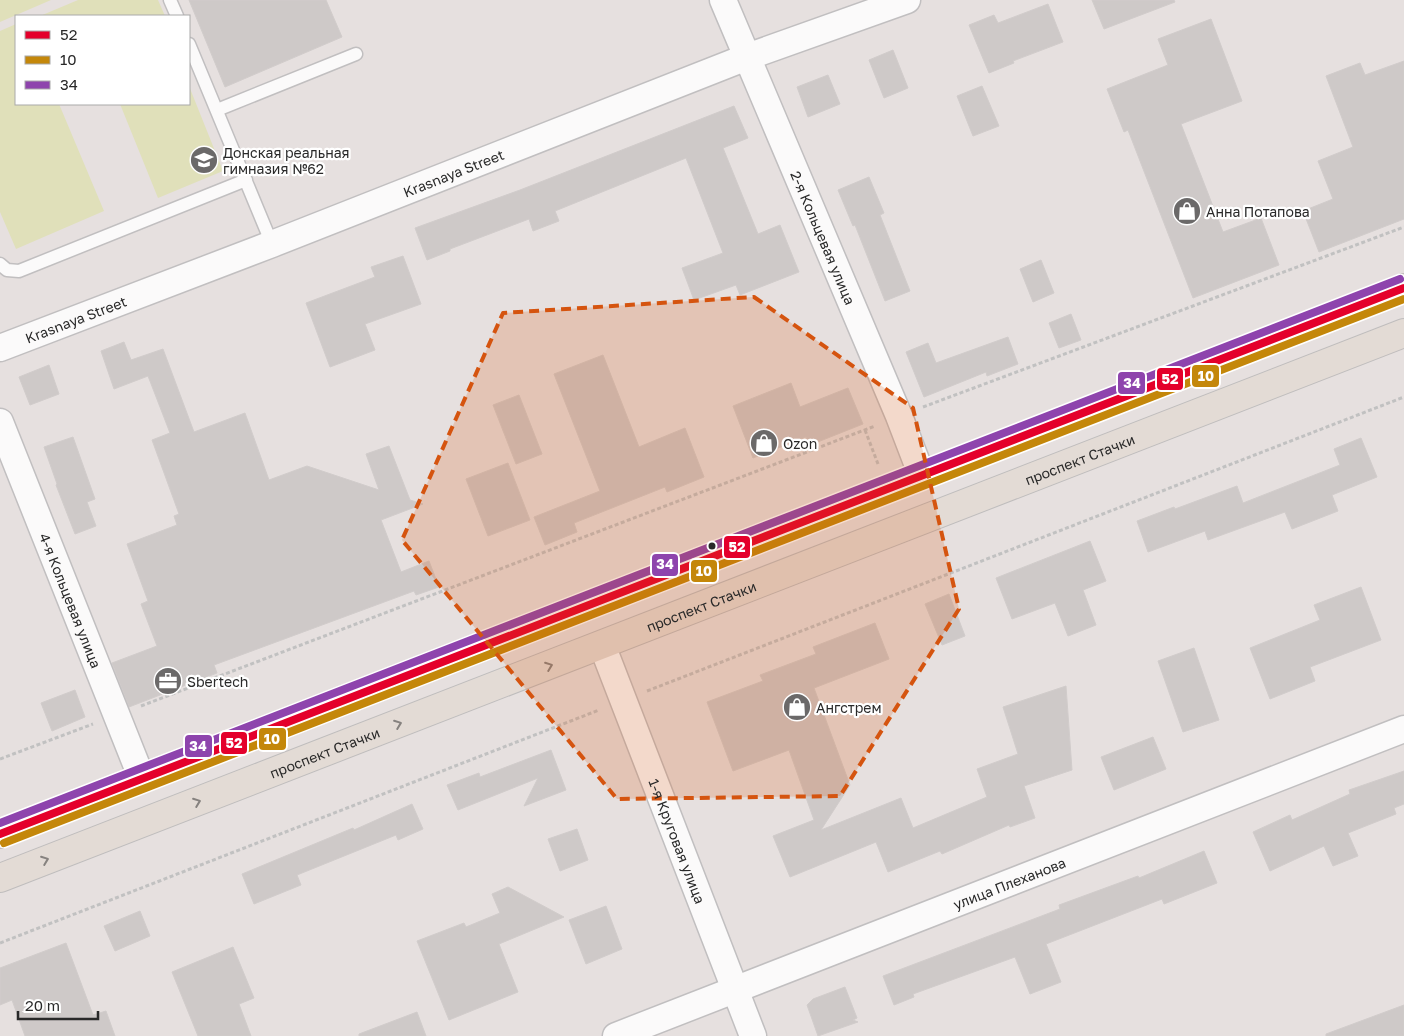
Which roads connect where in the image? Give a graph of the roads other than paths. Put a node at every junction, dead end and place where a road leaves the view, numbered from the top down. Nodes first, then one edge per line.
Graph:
1 (170, 0) edge
2 (723, 0) edge
3 (907, 0) edge
4 (177, 15) edge
5 (190, 46) edge
6 (356, 54) dead end
7 (747, 57) junction
8 (217, 110) junction
9 (246, 180) junction
10 (272, 244) junction
11 (0, 264) edge
12 (1404, 288) edge
13 (1404, 333) edge
14 (0, 348) edge
15 (0, 422) edge
16 (922, 476) junction
17 (602, 645) junction
18 (1404, 728) edge
19 (142, 779) junction
20 (0, 834) edge
21 (0, 878) edge
22 (736, 990) junction
23 (616, 1036) edge
24 (753, 1036) edge

1 - 4 lane
2 - 7 street, 2-я Кольцевая улица
3 - 7 street, Krasnaya Street
5 - 8 lane
6 - 8 lane
7 - 10 street, Krasnaya Street
7 - 16 street, 2-я Кольцевая улица
8 - 9 lane
9 - 10 lane
9 - 11 lane
10 - 14 street, Krasnaya Street
12 - 16 main road
13 - 17 main road, проспект Стачки
15 - 19 street, 4-я Кольцевая улица
16 - 19 main road
21 -> 17 main road, проспект Стачки
17 - 22 street, 1-я Круговая улица
18 - 22 street, улица Плеханова
19 - 20 main road
22 - 23 street, улица Плеханова
22 - 24 street, 1-я Круговая улица

